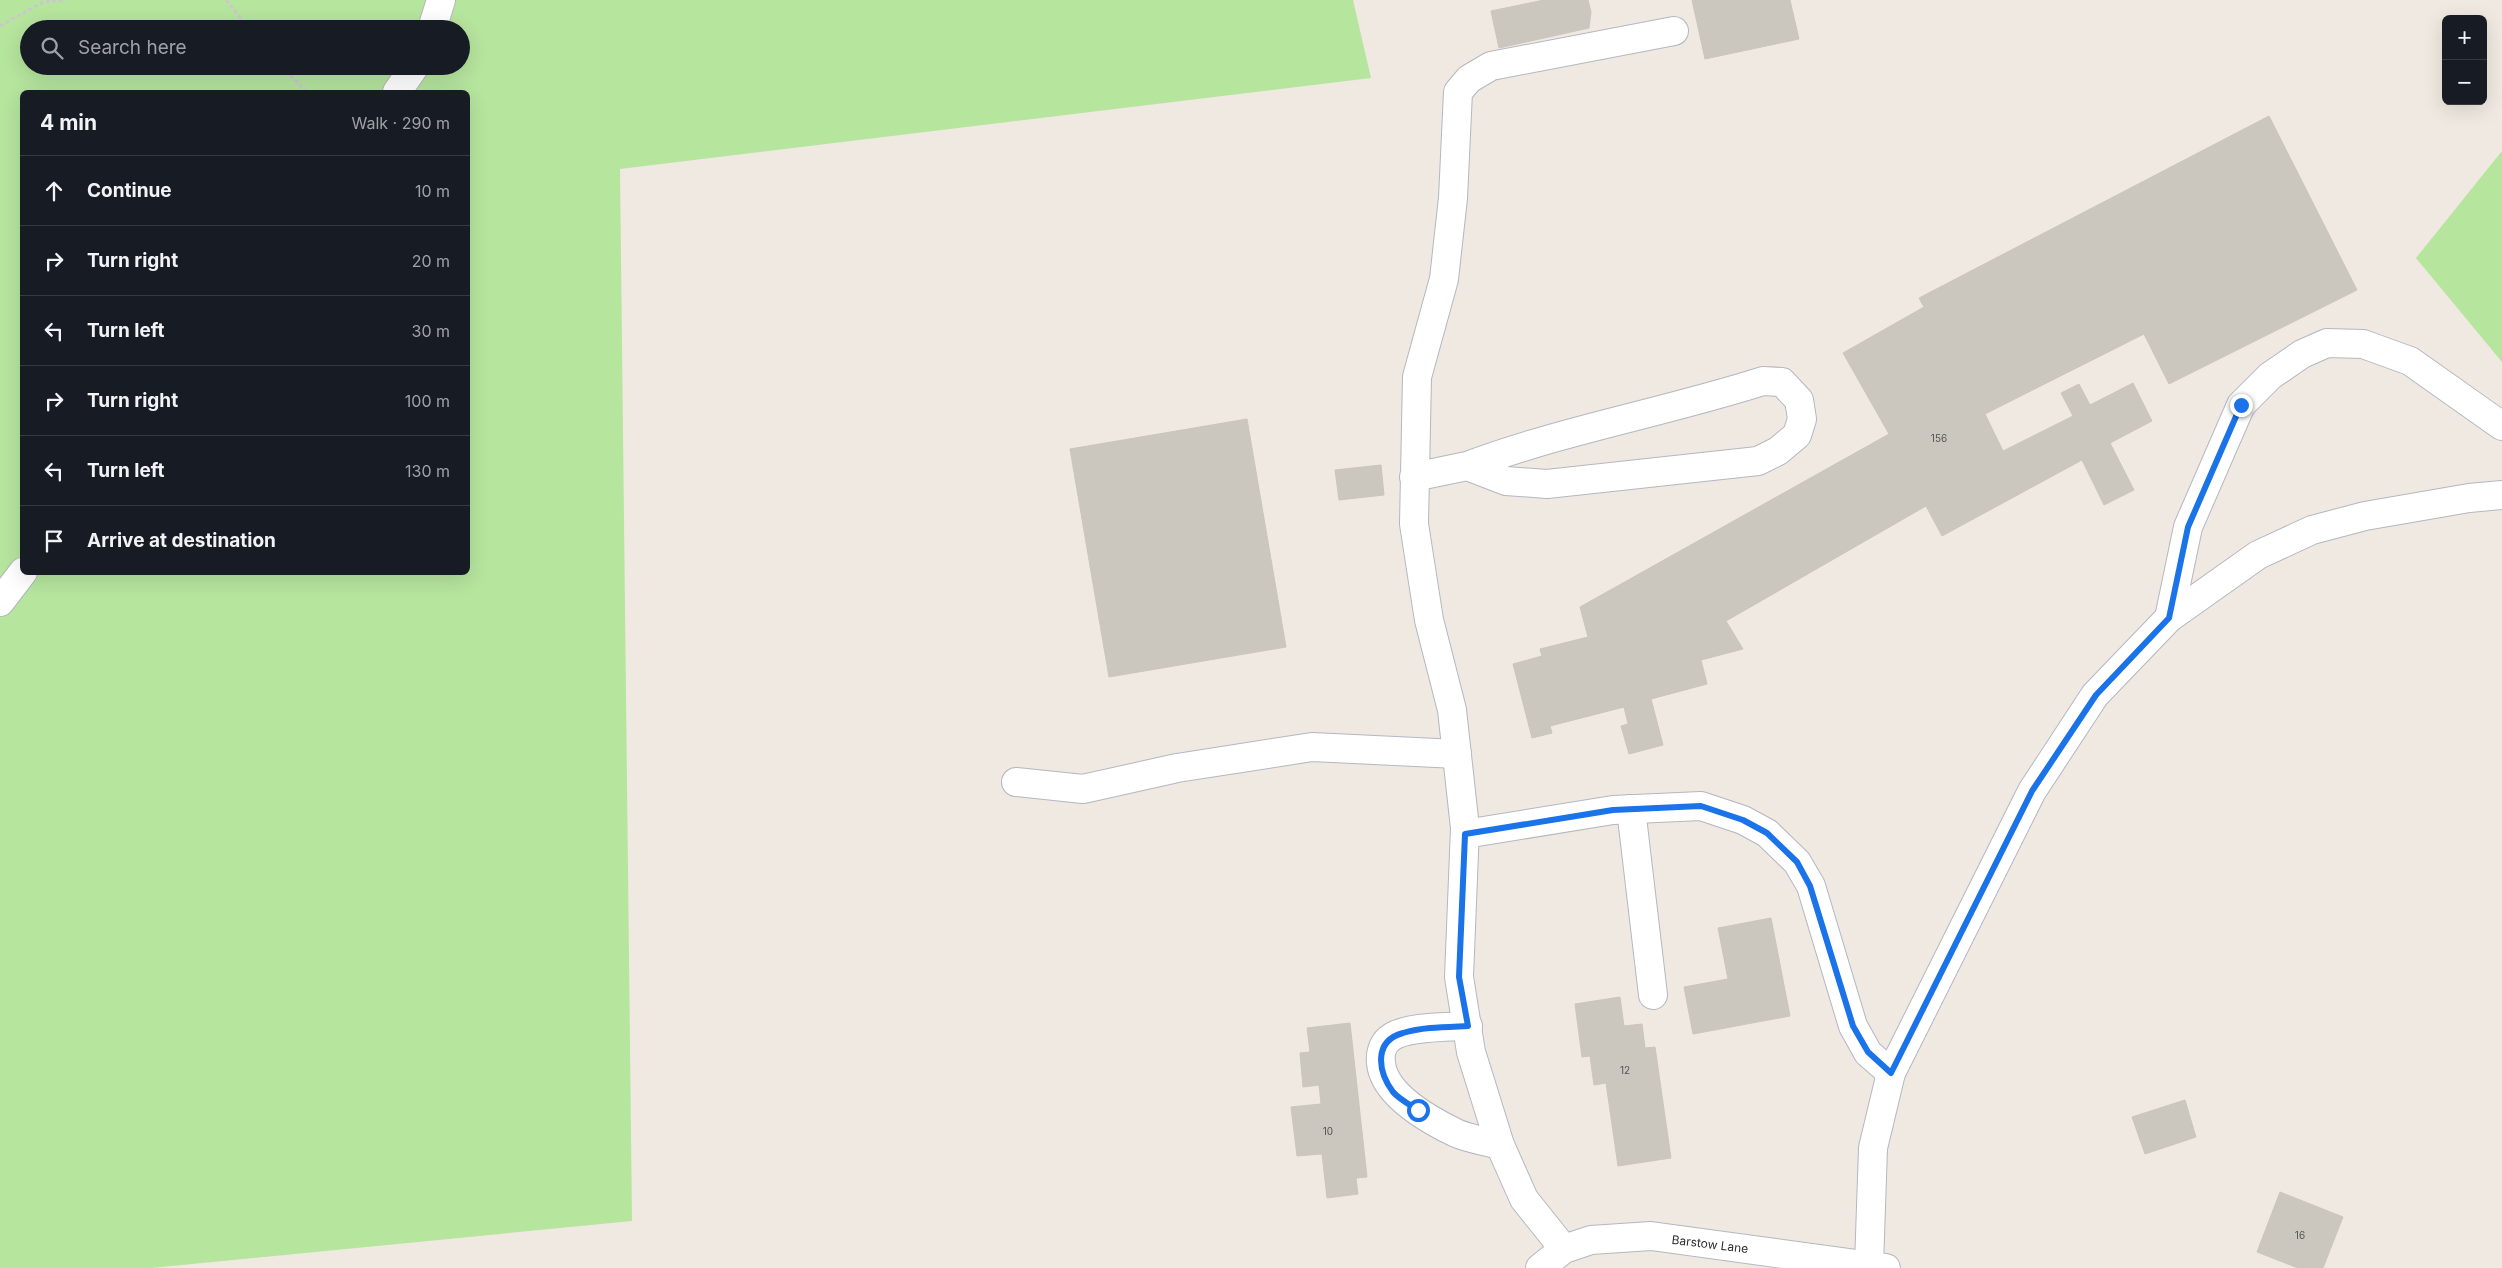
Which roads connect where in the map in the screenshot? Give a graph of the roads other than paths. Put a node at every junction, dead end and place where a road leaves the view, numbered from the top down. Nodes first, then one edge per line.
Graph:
1 (441, 0) edge
2 (435, 20) edge
3 (1674, 31) dead end
4 (409, 75) edge
5 (398, 90) edge
6 (2502, 426) edge
7 (1467, 466) junction
8 (1414, 477) junction
9 (2502, 495) edge
10 (21, 575) edge
11 (0, 602) edge
12 (2169, 618) junction
13 (1457, 754) junction
14 (1016, 782) dead end
15 (1631, 809) junction
16 (1465, 834) junction
17 (1652, 995) dead end
18 (1468, 1026) junction
19 (1891, 1073) junction
20 (1500, 1145) junction
21 (1564, 1249) junction
22 (1879, 1267) edge
23 (1540, 1268) edge

1 - 2 street
3 - 8 street
4 - 5 street
6 - 12 street
7 - 7 street
7 - 8 street
8 - 13 street
9 - 12 street
10 - 11 street
12 - 19 street
13 - 14 street
13 - 16 street
15 - 16 street
15 - 17 street
15 - 19 street
16 - 18 street
18 - 20 street
18 - 20 street
19 - 22 street
20 - 21 street
21 - 22 street, Barstow Lane
21 - 23 street, Barstow Lane

